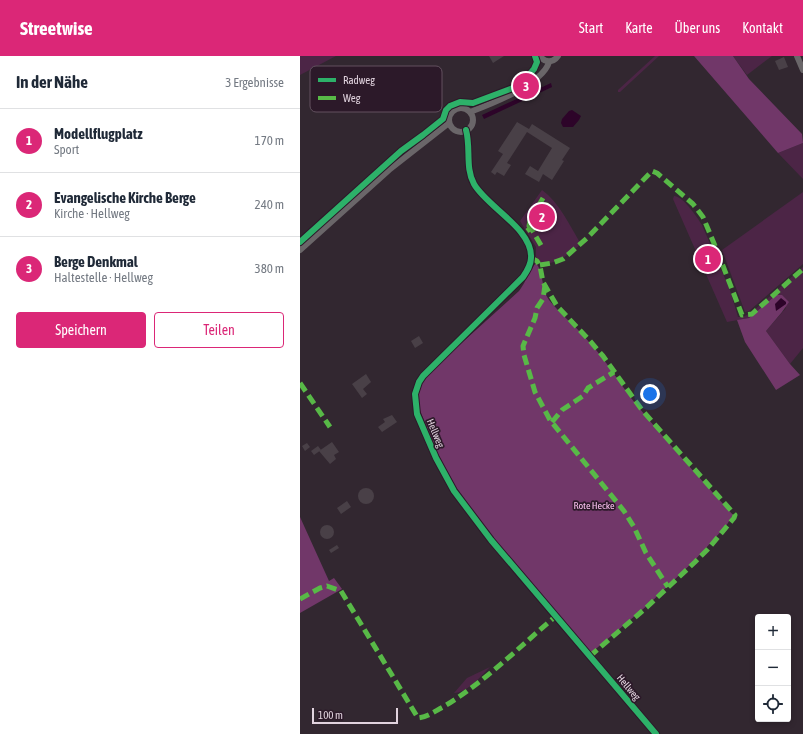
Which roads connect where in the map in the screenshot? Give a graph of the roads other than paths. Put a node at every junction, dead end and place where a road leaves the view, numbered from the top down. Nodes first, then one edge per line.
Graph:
1 (540, 56) edge
2 (558, 56) edge
3 (797, 56) edge
4 (549, 62) junction
5 (803, 70) edge
6 (470, 112) junction
7 (449, 123) junction
8 (466, 130) junction
9 (300, 250) edge
10 (656, 734) edge

1 - 4 street
2 - 4 street
3 - 5 street
4 - 6 street
6 - 7 street
6 - 8 street
7 - 8 street
7 - 9 street
8 - 10 street, Hellweg

